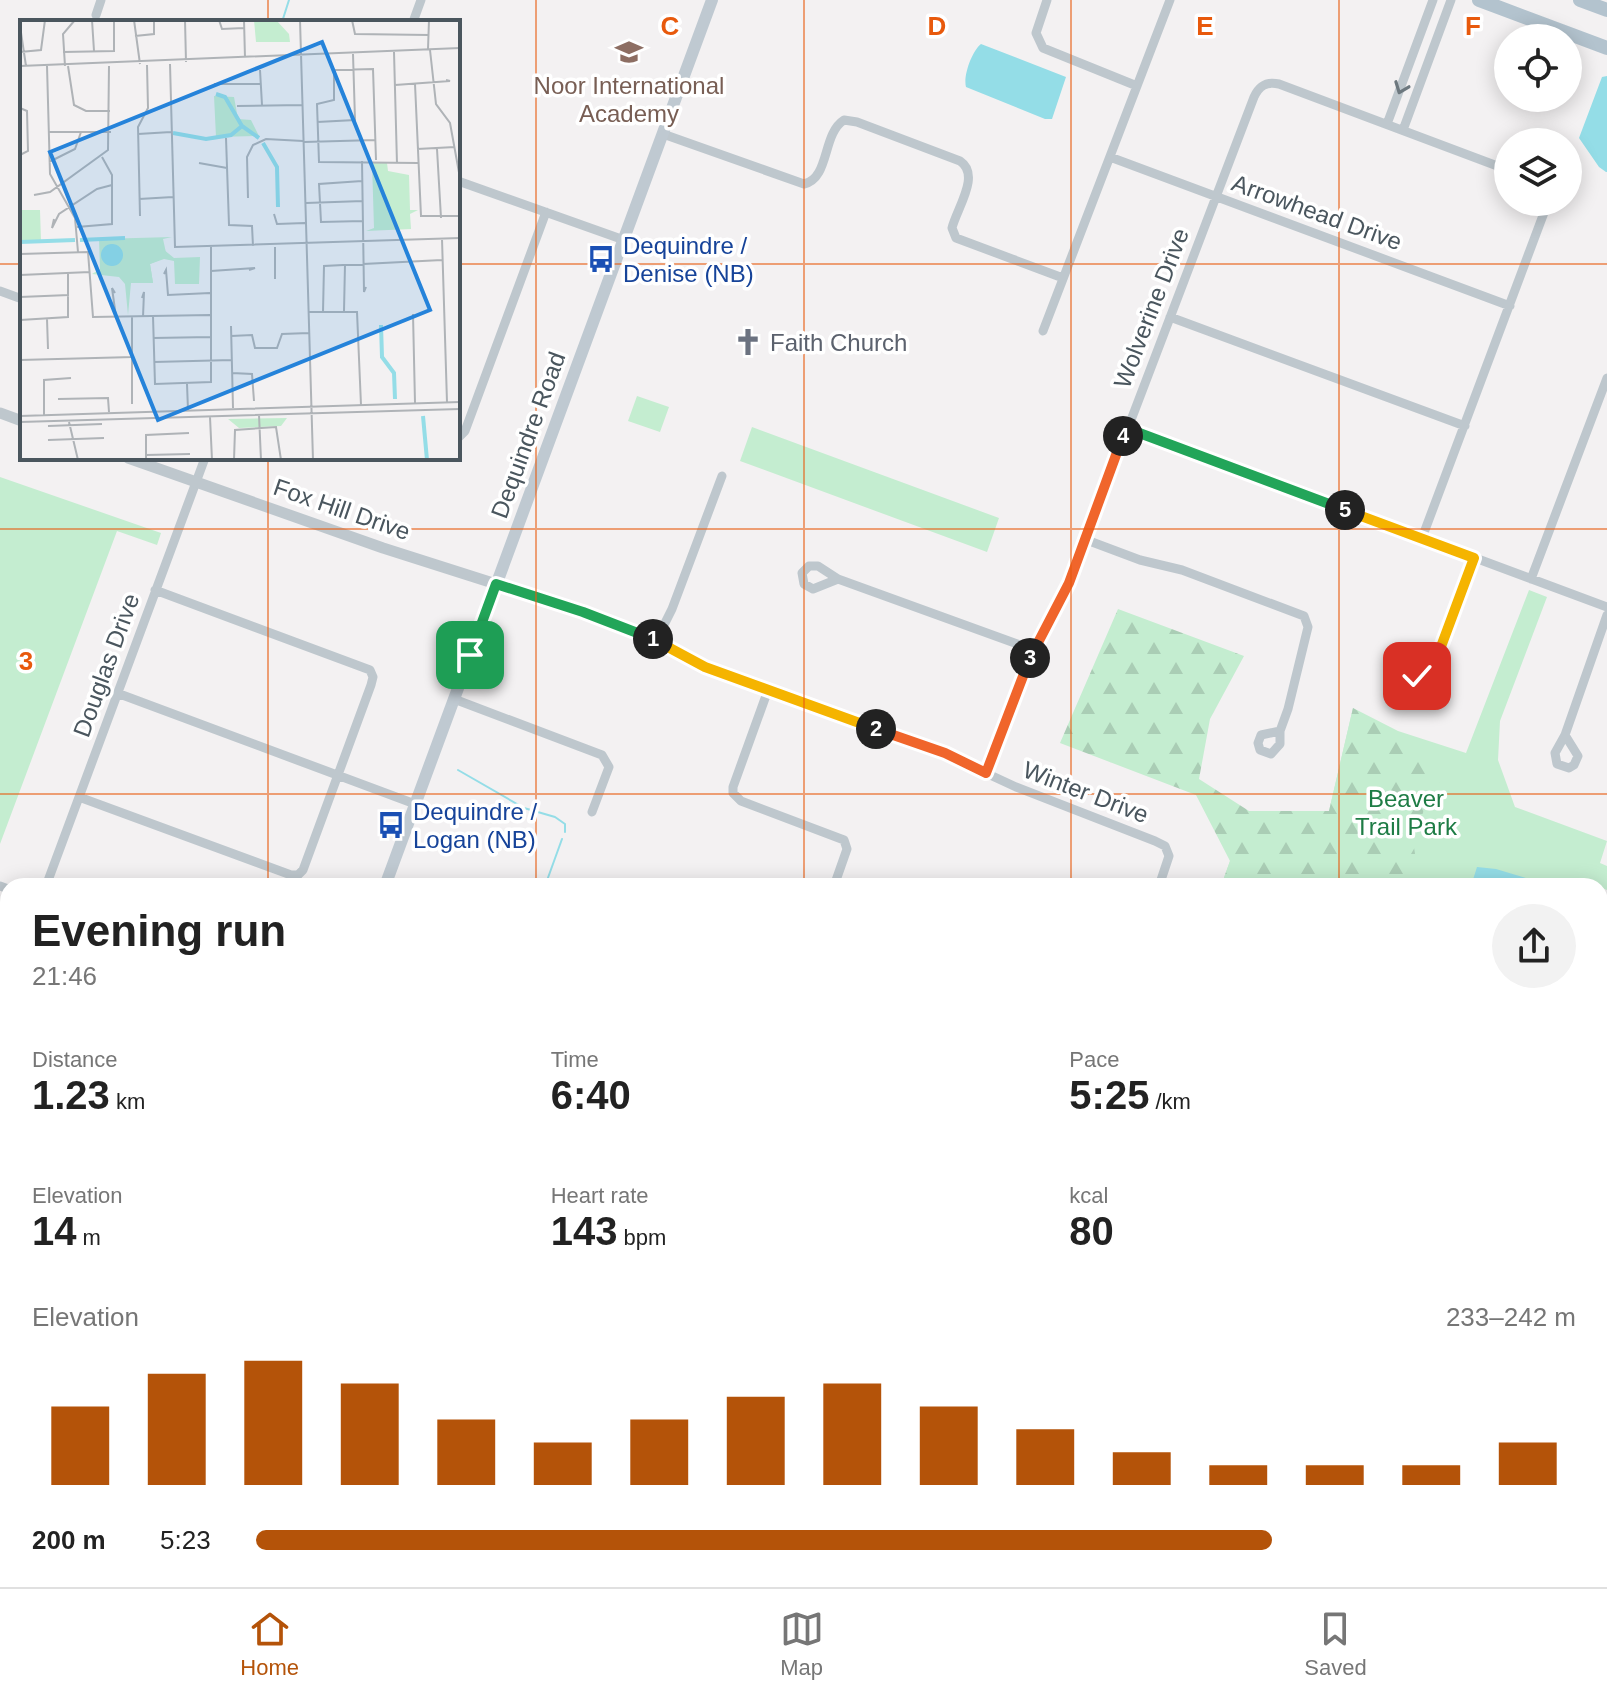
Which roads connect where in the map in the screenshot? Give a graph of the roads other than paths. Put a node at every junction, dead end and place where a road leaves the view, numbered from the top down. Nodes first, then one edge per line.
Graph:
1 (101, 0) edge
2 (421, 0) edge
3 (712, 0) edge
4 (1047, 0) edge
5 (1170, 0) edge
6 (1433, 0) edge
7 (1451, 0) edge
8 (1479, 0) edge
9 (1580, 0) edge
10 (1607, 10) edge
11 (96, 15) dead end
12 (414, 20) edge
13 (1417, 44) junction
14 (1607, 48) edge
15 (1433, 50) junction
16 (1137, 86) junction
17 (1387, 124) junction
18 (1403, 130) junction
19 (663, 134) junction
20 (1110, 157) junction
21 (1494, 165) edge
22 (460, 182) edge
23 (1216, 196) junction
24 (546, 212) junction
25 (1543, 216) edge
26 (624, 240) junction
27 (1063, 278) junction
28 (0, 291) edge
29 (20, 298) edge
30 (1510, 306) junction
31 (1170, 317) junction
32 (1043, 331) dead end
33 (1607, 378) edge
34 (0, 413) edge
35 (20, 420) edge
36 (1465, 426) junction
37 (1126, 428) junction
38 (460, 436) edge
39 (134, 460) edge
40 (204, 460) edge
41 (722, 476) dead end
42 (197, 482) junction
43 (1422, 538) junction
44 (1084, 539) junction
45 (1474, 558) junction
46 (838, 579) dead end
47 (1531, 579) junction
48 (496, 584) junction
49 (155, 590) junction
50 (1607, 607) edge
51 (1607, 615) edge
52 (656, 641) junction
53 (1034, 650) junction
54 (1439, 652) dead end
55 (768, 690) junction
56 (117, 693) junction
57 (454, 699) junction
58 (1280, 731) dead end
59 (1565, 735) dead end
60 (986, 773) junction
61 (338, 775) junction
62 (79, 797) junction
63 (415, 804) junction
64 (592, 812) dead end
65 (49, 878) edge
66 (388, 878) edge
67 (837, 878) edge
68 (1162, 878) edge

1 - 11 street
2 - 12 street
3 - 19 main road, Dequindre Road
4 - 16 street
5 - 16 street
6 - 13 street
7 - 15 street
8 - 14 main road
9 - 10 main road
13 - 15 street
13 -> 17 street
15 - 18 street
16 - 20 street
17 - 18 street
17 - 23 street, Wolverine Drive
18 - 21 street
19 - 26 main road, Dequindre Road
19 - 27 street
20 - 23 street, Arrowhead Drive
20 - 27 street
22 - 24 street
23 - 30 street, Arrowhead Drive
23 - 31 street, Wolverine Drive
24 - 26 street
24 - 38 street
25 - 30 street
26 - 48 main road, Dequindre Road
27 - 32 street
28 - 29 street
30 - 36 street
31 - 36 street
31 - 37 street, Wolverine Drive
33 - 47 street
34 - 35 street
36 - 43 street
37 - 43 street
37 - 44 street, Wolverine Drive
39 - 42 street, Fox Hill Drive
40 - 42 street, Douglas Drive
41 - 52 street
42 - 48 street, Fox Hill Drive
42 - 49 street, Douglas Drive
43 - 45 street
44 - 53 street, Wolverine Drive
44 - 58 street
45 - 47 street
45 - 54 street
46 - 53 street
47 - 50 street
48 - 52 street, Winter Drive
48 - 57 main road, Dequindre Road
49 - 56 street, Douglas Drive
49 - 61 street
51 - 59 street
52 - 55 street, Winter Drive
53 - 60 street, Wolverine Drive
55 - 60 street, Winter Drive
55 - 67 street
56 - 61 street
56 - 62 street, Douglas Drive
57 - 63 main road, Dequindre Road
57 - 64 street
60 - 68 street, Winter Drive
61 - 62 street
61 - 63 street
62 - 65 street, Douglas Drive
63 - 66 main road, Dequindre Road

